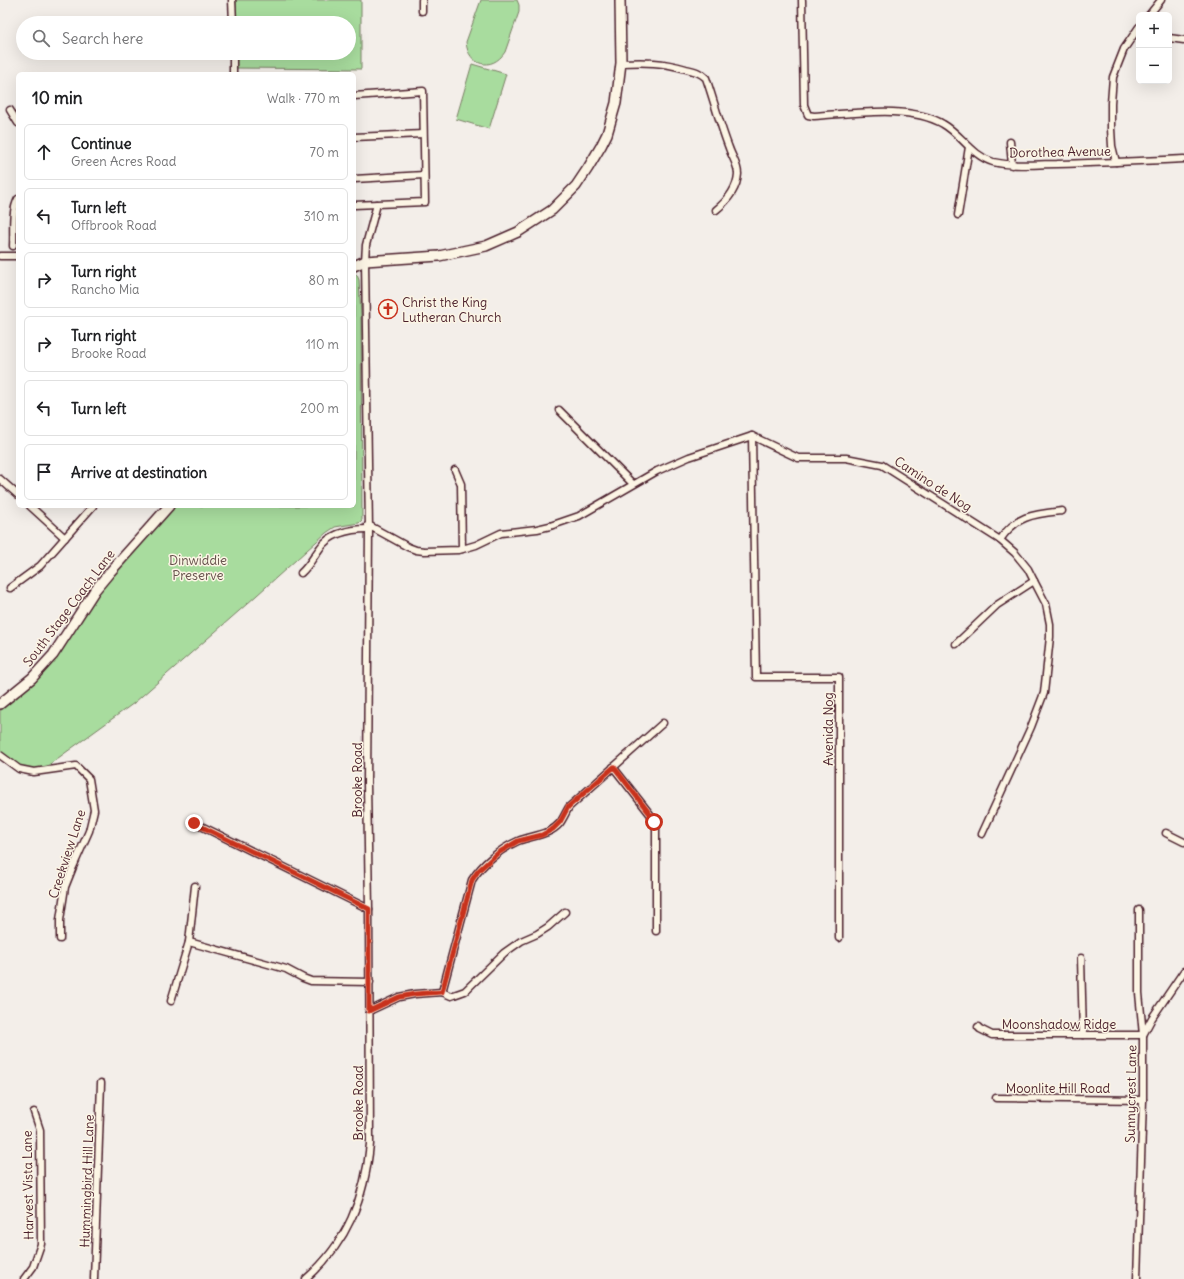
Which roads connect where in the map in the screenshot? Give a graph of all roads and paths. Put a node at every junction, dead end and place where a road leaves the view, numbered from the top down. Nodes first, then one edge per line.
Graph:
1 (232, 0) edge
2 (422, 0) edge
3 (620, 0) edge
4 (802, 0) edge
5 (1160, 0) edge
6 (422, 11) dead end
7 (1151, 12) edge
8 (233, 16) edge
9 (1136, 34) edge
10 (1172, 38) edge
11 (1184, 40) edge
12 (233, 60) edge
13 (621, 63) junction
14 (233, 72) edge
15 (356, 96) edge
16 (10, 110) dead end
17 (16, 120) edge
18 (423, 134) junction
19 (356, 137) edge
20 (1010, 142) dead end
21 (969, 147) junction
22 (1184, 159) edge
23 (1116, 162) junction
24 (1012, 165) junction
25 (424, 175) junction
26 (356, 179) edge
27 (16, 204) edge
28 (377, 204) junction
29 (356, 205) edge
30 (716, 210) dead end
31 (958, 216) dead end
32 (13, 246) dead end
33 (0, 256) edge
34 (16, 256) edge
35 (365, 261) junction
36 (356, 265) edge
37 (559, 410) dead end
38 (752, 436) junction
39 (455, 470) dead end
40 (0, 479) edge
41 (633, 484) junction
42 (16, 493) edge
43 (32, 508) edge
44 (91, 508) edge
45 (167, 508) edge
46 (1062, 511) dead end
47 (369, 527) junction
48 (65, 538) junction
49 (1000, 540) junction
50 (462, 549) junction
51 (301, 573) dead end
52 (1034, 581) junction
53 (10, 588) dead end
54 (956, 644) dead end
55 (0, 704) edge
56 (664, 723) dead end
57 (0, 754) edge
58 (614, 767) junction
59 (194, 823) dead end
60 (1166, 833) dead end
61 (982, 834) dead end
62 (1184, 842) edge
63 (195, 886) dead end
64 (369, 909) junction
65 (1139, 910) dead end
66 (565, 912) dead end
67 (656, 931) dead end
68 (839, 938) dead end
69 (60, 939) dead end
70 (189, 942) junction
71 (1081, 958) dead end
72 (1184, 971) edge
73 (370, 982) junction
74 (442, 992) junction
75 (171, 1002) dead end
76 (369, 1011) junction
77 (978, 1027) dead end
78 (1083, 1035) junction
79 (1143, 1035) junction
80 (101, 1084) dead end
81 (996, 1098) dead end
82 (1143, 1100) junction
83 (34, 1112) dead end
84 (24, 1279) edge
85 (94, 1279) edge
86 (306, 1279) edge
87 (1137, 1279) edge

1 - 8 street
2 - 6 street
3 - 13 main road
4 - 21 street, Dorothea Avenue
5 - 7 street
9 - 23 street
10 - 11 street
12 - 14 street
13 - 30 street
13 - 35 main road
15 - 18 street
16 - 17 street
18 - 19 street
18 - 25 street
20 - 24 street
21 - 24 street, Dorothea Avenue
21 - 31 street
22 - 23 street, Dorothea Avenue
23 - 24 street, Dorothea Avenue
25 - 26 street
25 - 28 street
27 - 32 street
28 - 29 street
28 - 35 street, Brooke Road
33 - 34 street
35 - 36 main road
35 - 47 street, Brooke Road
37 - 41 street
38 - 41 street
38 - 49 street, Camino de Nog
38 - 68 street, Avenida Nog
39 - 50 street
40 - 42 street
41 - 50 street
43 - 48 street
44 - 48 street
45 - 55 main road, South Stage Coach Lane
46 - 49 street
47 - 50 street
47 - 51 street
47 - 64 street, Brooke Road
48 - 53 street
49 - 52 street, Camino de Nog
52 - 54 street
52 - 61 street, Camino de Nog
56 - 58 street
57 - 69 street, Creekview Lane
58 - 67 street
58 - 74 street
59 - 64 street
60 - 62 street
63 - 70 street
64 - 73 street, Brooke Road
65 - 79 street, Sunnycrest Lane
66 - 74 street
70 - 73 street
70 - 75 street
71 - 78 street
72 - 79 street
73 - 76 street, Brooke Road
74 - 76 street
76 - 86 street, Brooke Road
77 - 78 street, Moonshadow Ridge
78 - 79 street, Moonshadow Ridge
79 - 82 street, Sunnycrest Lane
80 - 85 street, Hummingbird Hill Lane
81 - 82 street, Moonlite Hill Road
82 - 87 street, Sunnycrest Lane
83 - 84 street, Harvest Vista Lane

